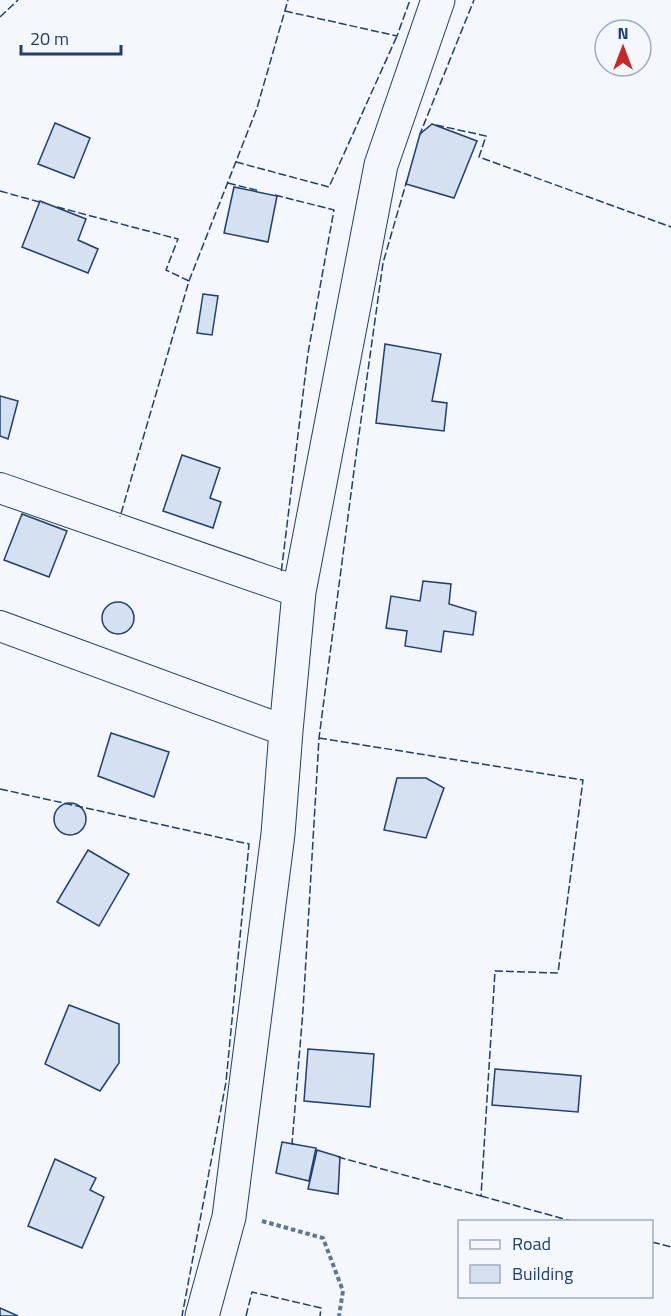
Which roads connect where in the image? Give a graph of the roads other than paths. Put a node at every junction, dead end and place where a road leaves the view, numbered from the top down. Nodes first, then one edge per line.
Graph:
1 (438, 0) edge
2 (0, 488) edge
3 (300, 592) junction
4 (0, 626) edge
5 (286, 731) junction
6 (202, 1316) edge

1 - 3 main road
2 - 3 street
3 - 5 main road
4 - 5 street
5 - 6 main road

